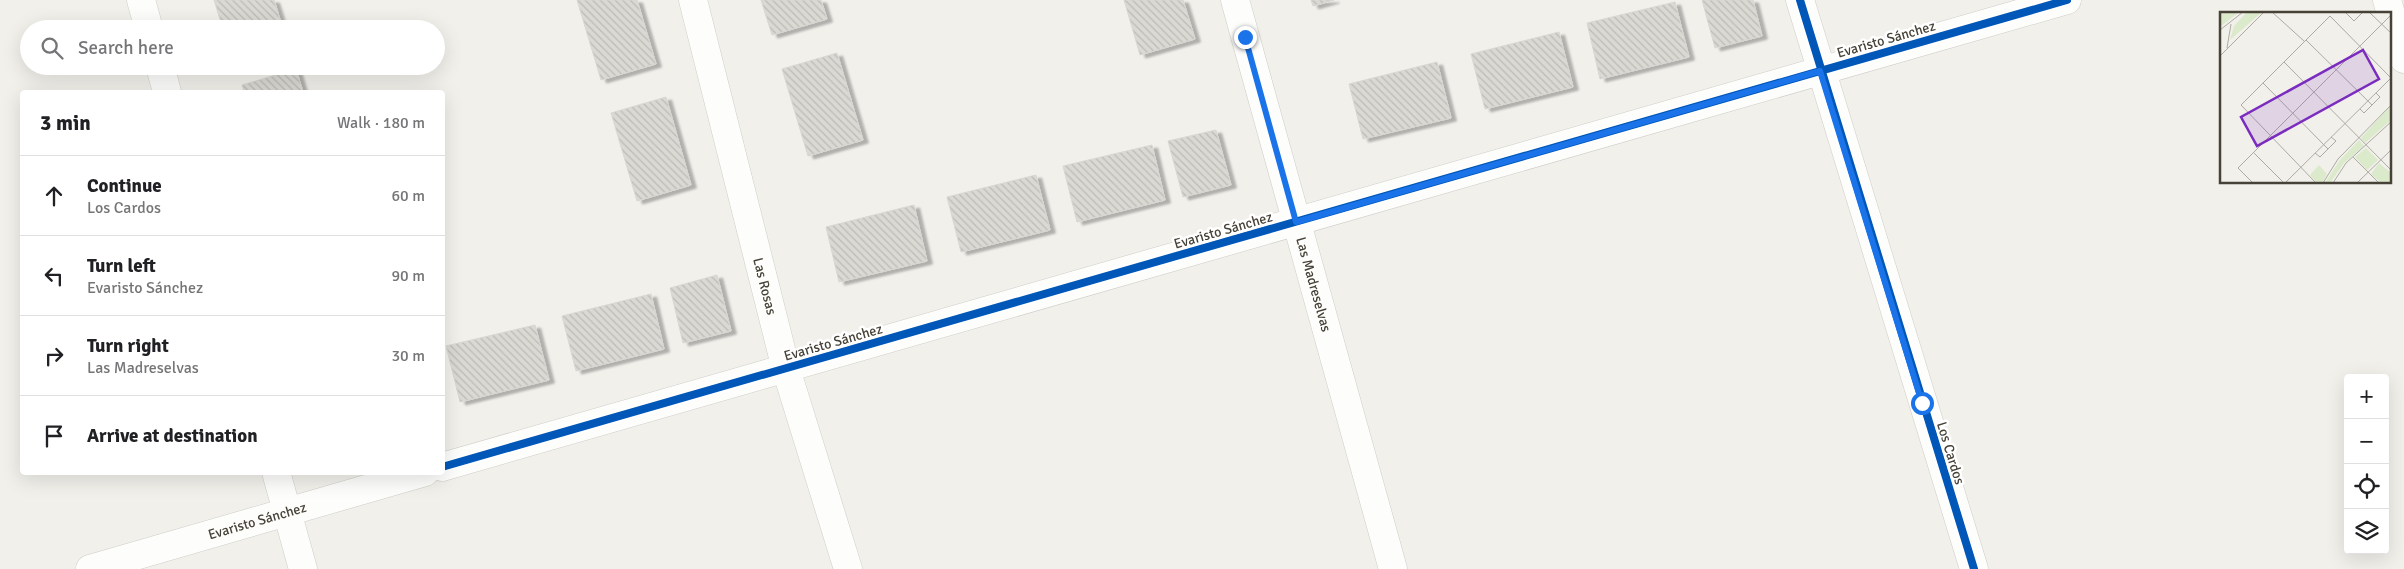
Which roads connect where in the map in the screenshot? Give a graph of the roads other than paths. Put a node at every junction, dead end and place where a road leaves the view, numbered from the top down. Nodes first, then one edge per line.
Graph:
1 (141, 0) edge
2 (693, 0) edge
3 (1234, 0) edge
4 (1800, 0) edge
5 (2067, 0) edge
6 (2392, 17) edge
7 (147, 20) edge
8 (2404, 59) edge
9 (1820, 71) junction
10 (162, 75) edge
11 (166, 90) edge
12 (1296, 222) junction
13 (786, 369) junction
14 (445, 467) edge
15 (277, 475) edge
16 (415, 475) edge
17 (288, 512) junction
18 (90, 569) edge
19 (303, 569) edge
20 (848, 569) edge
21 (1394, 569) edge
22 (1974, 569) edge

1 - 7 street
2 - 13 street, Las Rosas
3 - 12 street, Las Madreselvas
4 - 9 street, Los Cardos
5 - 9 street, Evaristo Sánchez
6 - 8 street
9 - 12 street, Evaristo Sánchez
9 - 22 street, Los Cardos
10 - 11 street
12 - 13 street, Evaristo Sánchez
12 - 21 street, Las Madreselvas
13 - 14 street, Evaristo Sánchez
13 - 20 street, Las Rosas
15 - 17 street
16 - 17 street, Evaristo Sánchez
17 - 18 street, Evaristo Sánchez
17 - 19 street

